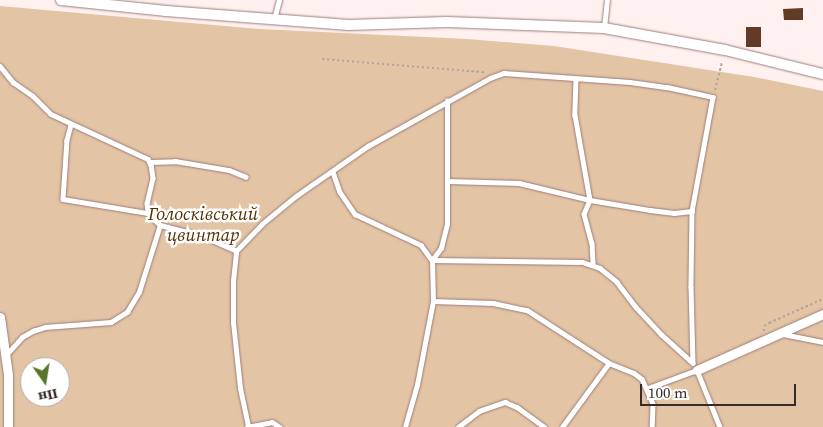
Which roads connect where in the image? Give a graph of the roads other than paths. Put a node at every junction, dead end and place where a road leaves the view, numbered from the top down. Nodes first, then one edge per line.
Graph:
1 (61, 0) edge
2 (279, 0) edge
3 (607, 0) edge
4 (274, 19) junction
5 (604, 28) junction
6 (0, 66) edge
7 (823, 74) edge
8 (576, 79) junction
9 (447, 102) junction
10 (71, 125) junction
11 (150, 162) junction
12 (333, 172) junction
13 (246, 177) dead end
14 (448, 182) junction
15 (590, 200) junction
16 (692, 211) junction
17 (148, 213) junction
18 (160, 225) junction
19 (236, 251) junction
20 (432, 260) junction
21 (593, 265) junction
22 (433, 301) junction
23 (823, 314) edge
24 (0, 317) edge
25 (782, 334) junction
26 (823, 342) edge
27 (6, 354) junction
28 (609, 364) junction
29 (695, 366) junction
30 (4, 375) edge
31 (648, 388) junction
32 (8, 427) edge
33 (248, 427) edge
34 (280, 427) edge
35 (405, 427) edge
36 (458, 427) edge
37 (545, 427) edge
38 (562, 427) edge
39 (652, 427) edge
40 (720, 427) edge

1 - 4 street
2 - 4 lane
3 - 5 lane
4 - 5 street
5 - 7 street
6 - 10 lane
8 - 9 lane
8 - 15 lane
8 - 16 lane
9 - 12 lane
9 - 14 lane
10 - 11 lane
10 - 17 lane
11 - 13 lane
11 - 17 lane
12 - 19 lane
12 - 20 lane
14 - 15 lane
14 - 20 lane
15 - 16 lane
15 - 21 lane
16 - 29 lane
17 - 18 lane
18 - 19 lane
18 - 27 lane
19 - 33 lane
20 - 21 lane
20 - 22 lane
21 - 29 lane
22 - 28 lane
22 - 35 lane
23 - 25 street
24 - 27 street
25 - 26 lane
25 - 29 street
27 - 30 street
28 - 31 lane
28 - 38 lane
29 - 31 lane
29 - 40 lane
30 - 32 street
31 - 39 lane
33 - 34 lane
36 - 37 lane

